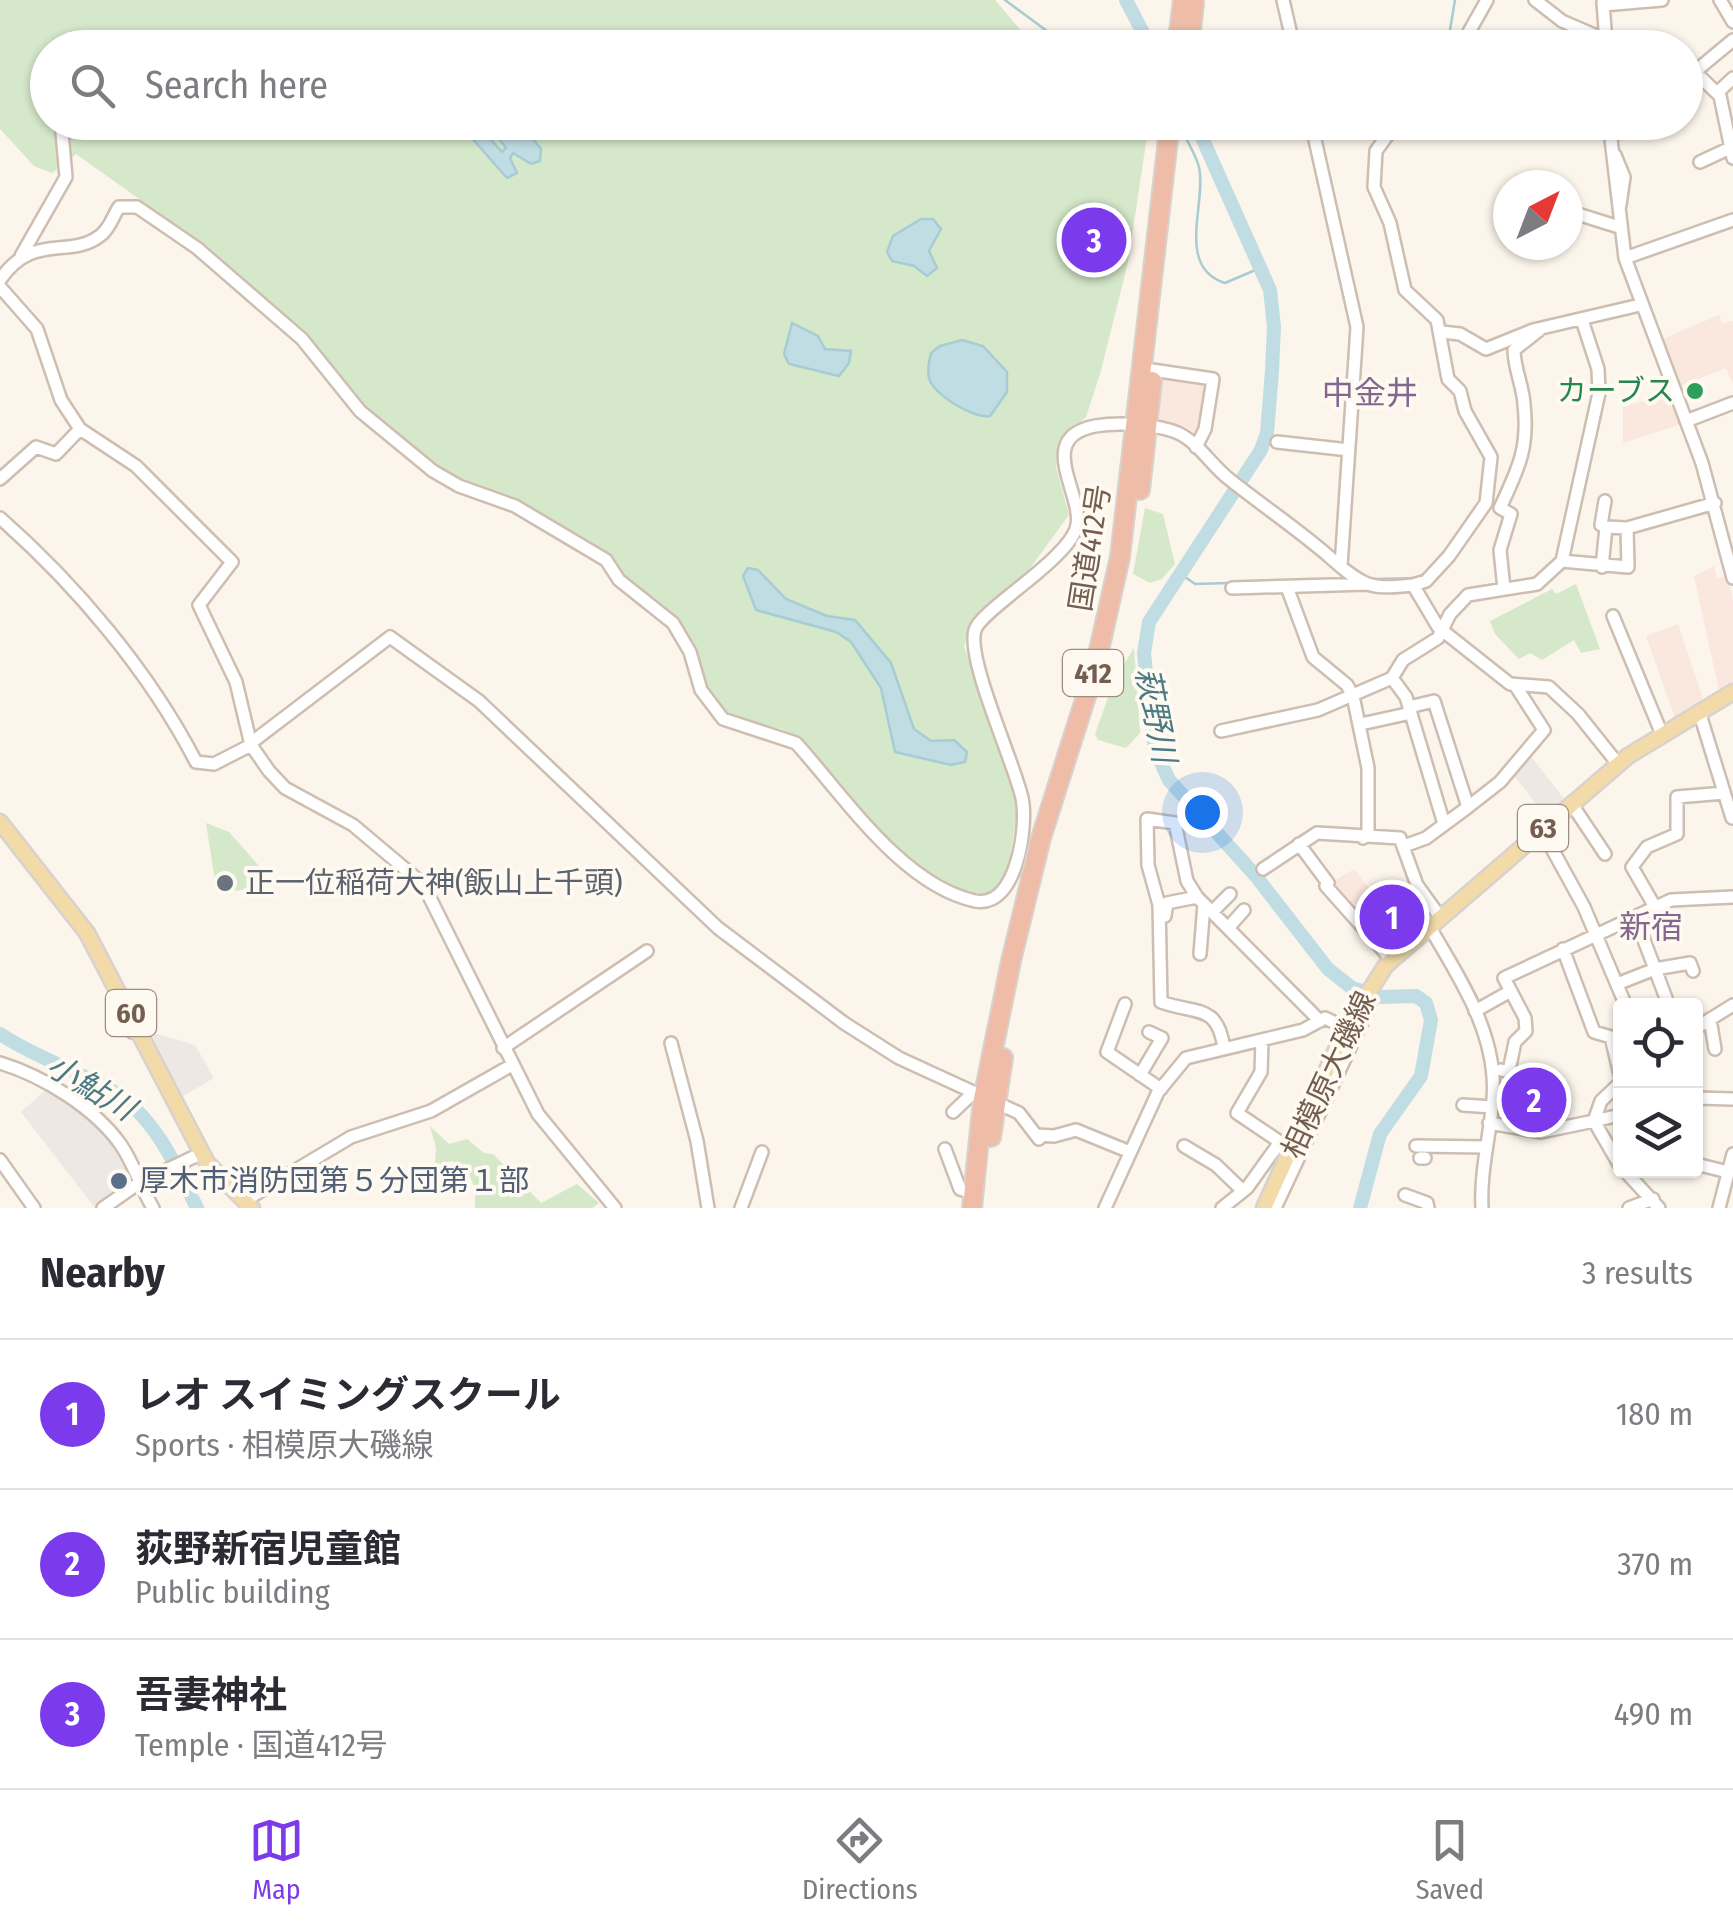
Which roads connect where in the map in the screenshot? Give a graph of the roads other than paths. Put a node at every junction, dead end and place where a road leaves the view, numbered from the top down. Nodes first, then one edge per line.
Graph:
1 (1183, 0) edge
2 (1194, 0) edge
3 (1283, 0) edge
4 (1486, 0) edge
5 (1535, 0) edge
6 (1662, 0) edge
7 (1720, 0) edge
8 (1603, 3) edge
9 (1733, 22) edge
10 (1183, 30) edge
11 (1187, 30) edge
12 (1290, 30) edge
13 (1470, 30) edge
14 (1579, 30) edge
15 (1605, 30) edge
16 (1733, 40) edge
17 (1703, 65) edge
18 (1733, 78) edge
19 (1703, 84) edge
20 (1717, 92) junction
21 (62, 140) edge
22 (1174, 140) edge
23 (1174, 140) edge
24 (1315, 140) edge
25 (1384, 140) edge
26 (1613, 140) edge
27 (1610, 142) joint
28 (1732, 153) edge
29 (1700, 162) dead end
30 (1583, 214) edge
31 (1733, 220) edge
32 (1618, 221) junction
33 (21, 256) junction
34 (1625, 258) junction
35 (0, 284) edge
36 (1640, 305) junction
37 (1582, 320) junction
38 (1542, 328) junction
39 (1442, 332) junction
40 (1152, 370) junction
41 (1733, 403) edge
42 (1686, 421) junction
43 (1142, 427) junction
44 (80, 430) junction
45 (1277, 442) dead end
46 (1196, 447) junction
47 (1349, 450) junction
48 (0, 479) edge
49 (1605, 501) dead end
50 (1716, 503) junction
51 (0, 518) edge
52 (1733, 521) edge
53 (1606, 527) junction
54 (1626, 528) junction
55 (1722, 532) junction
56 (1562, 561) junction
57 (1341, 566) junction
58 (1602, 566) junction
59 (1733, 578) edge
60 (1366, 584) junction
61 (1413, 585) junction
62 (1287, 587) junction
63 (1232, 588) dead end
64 (1504, 589) junction
65 (1613, 616) dead end
66 (1444, 630) junction
67 (1392, 678) junction
68 (1515, 685) junction
69 (1733, 692) edge
70 (1352, 694) junction
71 (1410, 710) junction
72 (1698, 710) junction
73 (1361, 724) junction
74 (1221, 731) dead end
75 (1661, 732) junction
76 (251, 744) junction
77 (1618, 764) junction
78 (1724, 794) junction
79 (1572, 803) junction
80 (1468, 807) junction
81 (1732, 818) edge
82 (0, 822) edge
83 (1444, 824) junction
84 (1363, 838) junction
85 (1299, 844) junction
86 (1550, 845) dead end
87 (1404, 846) junction
88 (1604, 850) dead end
89 (1263, 870) dead end
90 (1230, 894) dead end
91 (1733, 897) edge
92 (1204, 905) junction
93 (1655, 907) junction
94 (1244, 910) dead end
95 (1636, 919) junction
96 (1434, 921) junction
97 (1228, 928) junction
98 (1597, 936) junction
99 (1166, 940) dead end
100 (1563, 949) junction
101 (647, 951) dead end
102 (1200, 954) dead end
103 (1392, 959) junction
104 (1691, 963) dead end
105 (1656, 969) junction
106 (1617, 984) junction
107 (1508, 992) junction
108 (1623, 998) edge
109 (1667, 998) edge
110 (1125, 1004) dead end
111 (1364, 1005) junction
112 (1733, 1005) edge
113 (1476, 1011) junction
114 (114, 1014) dead end
115 (1710, 1019) junction
116 (1320, 1020) junction
117 (1703, 1024) edge
118 (1346, 1028) junction
119 (140, 1031) junction
120 (1149, 1032) dead end
121 (1262, 1042) junction
122 (1613, 1042) edge
123 (671, 1043) dead end
124 (504, 1048) junction
125 (1224, 1048) junction
126 (1715, 1050) dead end
127 (2, 1062) edge
128 (512, 1065) junction
129 (1492, 1070) junction
130 (1509, 1071) junction
131 (1140, 1075) junction
132 (1527, 1076) dead end
133 (1615, 1088) edge
134 (1160, 1089) junction
135 (1703, 1098) edge
136 (984, 1099) junction
137 (1733, 1100) edge
138 (1463, 1105) dead end
139 (1492, 1107) junction
140 (952, 1112) dead end
141 (1613, 1116) edge
142 (1594, 1120) junction
143 (1489, 1123) junction
144 (1184, 1146) dead end
145 (1486, 1148) junction
146 (946, 1149) dead end
147 (762, 1152) dead end
148 (1130, 1152) junction
149 (1419, 1153) dead end
150 (1613, 1153) edge
151 (1733, 1154) edge
152 (198, 1155) junction
153 (0, 1160) edge
154 (1703, 1166) edge
155 (1728, 1172) junction
156 (1260, 1173) junction
157 (1631, 1178) edge
158 (140, 1182) junction
159 (1282, 1185) junction
160 (1243, 1190) junction
161 (1411, 1200) dead end
162 (976, 1203) edge
163 (1656, 1204) edge
164 (248, 1205) edge
165 (34, 1208) edge
166 (104, 1208) edge
167 (153, 1208) edge
168 (615, 1208) edge
169 (708, 1208) edge
170 (742, 1208) edge
171 (1105, 1208) edge
172 (1222, 1208) edge
173 (1264, 1208) edge
174 (1274, 1208) edge
175 (1428, 1208) edge
176 (1482, 1208) edge
177 (1629, 1208) edge
178 (1720, 1208) edge

1 - 10 highway
2 - 11 highway
3 - 12 street
4 - 13 street
5 - 14 street
6 - 8 street
7 - 9 street
8 - 15 street
16 - 17 street
18 - 20 street
19 - 20 street
20 - 28 street
21 - 33 street
22 - 40 highway, 国道412号 / 412
23 - 43 highway, 国道412号 / 412
24 - 47 street
25 - 39 street
26 - 27 street
27 - 32 street
28 - 29 street
30 - 32 street
31 - 34 street
32 - 34 street
33 - 35 street
33 - 43 street
34 - 36 street
35 - 44 street
36 - 37 street
36 - 42 street
37 - 38 street
37 - 56 street
38 - 39 street
38 - 64 street
39 - 61 street
40 - 43 highway, 国道412号 / 412
40 - 46 street
41 - 42 street
42 - 50 street
43 - 46 street
43 - 136 highway, 国道412号 / 412
44 - 48 street
44 - 76 street
45 - 47 street
46 - 57 street
47 - 57 street
49 - 53 street
50 - 54 street
50 - 55 street
51 - 76 street
52 - 55 street
53 - 54 street
53 - 58 street
54 - 58 street
55 - 59 street
56 - 58 street
56 - 64 street
57 - 60 street
60 - 61 street
60 - 62 street
61 - 66 street
62 - 63 street
62 - 70 street
64 - 66 street
65 - 75 street
66 - 67 street
66 - 68 street
67 - 70 street
67 - 71 street
68 - 77 street
68 - 80 street
69 - 72 main road, 相模原大磯線 / 63
70 - 73 street
70 - 74 street
71 - 73 street
71 - 80 street
71 - 83 street
72 - 75 main road, 相模原大磯線 / 63
72 - 78 street
73 - 84 street
75 - 77 main road, 相模原大磯線 / 63
76 - 124 street
76 - 136 street
77 - 79 main road, 相模原大磯線 / 63
78 - 81 street
78 - 93 street
79 - 88 street
79 - 96 main road, 相模原大磯線 / 63
80 - 83 street
82 - 119 main road, 60
83 - 87 street
84 - 85 street
84 - 87 street
85 - 89 street
85 - 103 street
86 - 98 street
87 - 96 street
90 - 92 street
91 - 93 street
92 - 97 street
92 - 99 street
92 - 102 street
92 - 125 street
93 - 95 street
94 - 97 street
95 - 98 street
95 - 105 street
96 - 103 main road, 相模原大磯線 / 63
96 - 113 street
97 - 116 street
98 - 100 street
98 - 106 street
100 - 107 street
100 - 122 street
101 - 124 street
103 - 111 main road, 相模原大磯線 / 63
104 - 105 street
105 - 106 street
105 - 109 street
106 - 108 street
107 - 113 street
107 - 130 street
110 - 131 street
111 - 118 main road, 相模原大磯線 / 63
111 - 159 street
112 - 115 street
113 - 129 street
114 - 119 street
115 - 117 street
115 - 126 street
116 - 118 street
116 - 121 street
118 - 159 main road, 相模原大磯線 / 63
119 - 152 main road, 60
120 - 131 street
121 - 125 street
121 - 156 street
123 - 169 street
124 - 128 street
125 - 134 street
127 - 158 street
128 - 164 street
128 - 168 street
129 - 130 street
129 - 139 street
130 - 132 street
131 - 134 street
133 - 142 street
134 - 148 street
135 - 137 street
136 - 140 street
136 - 148 street
136 - 162 highway, 国道412号 / 412
138 - 139 street
139 - 143 street
141 - 142 street
142 - 143 street
142 - 150 street
143 - 145 street
144 - 160 street
145 - 149 street
145 - 176 street
146 - 162 street
147 - 170 street
148 - 171 street
151 - 155 street
152 - 158 street
152 - 164 main road, 60
153 - 165 street
154 - 155 street
155 - 178 street
156 - 159 street
156 - 160 street
157 - 163 street
158 - 166 street
158 - 167 street
159 - 173 main road, 相模原大磯線 / 63
159 - 174 street
160 - 172 street
161 - 175 street
163 - 177 street

